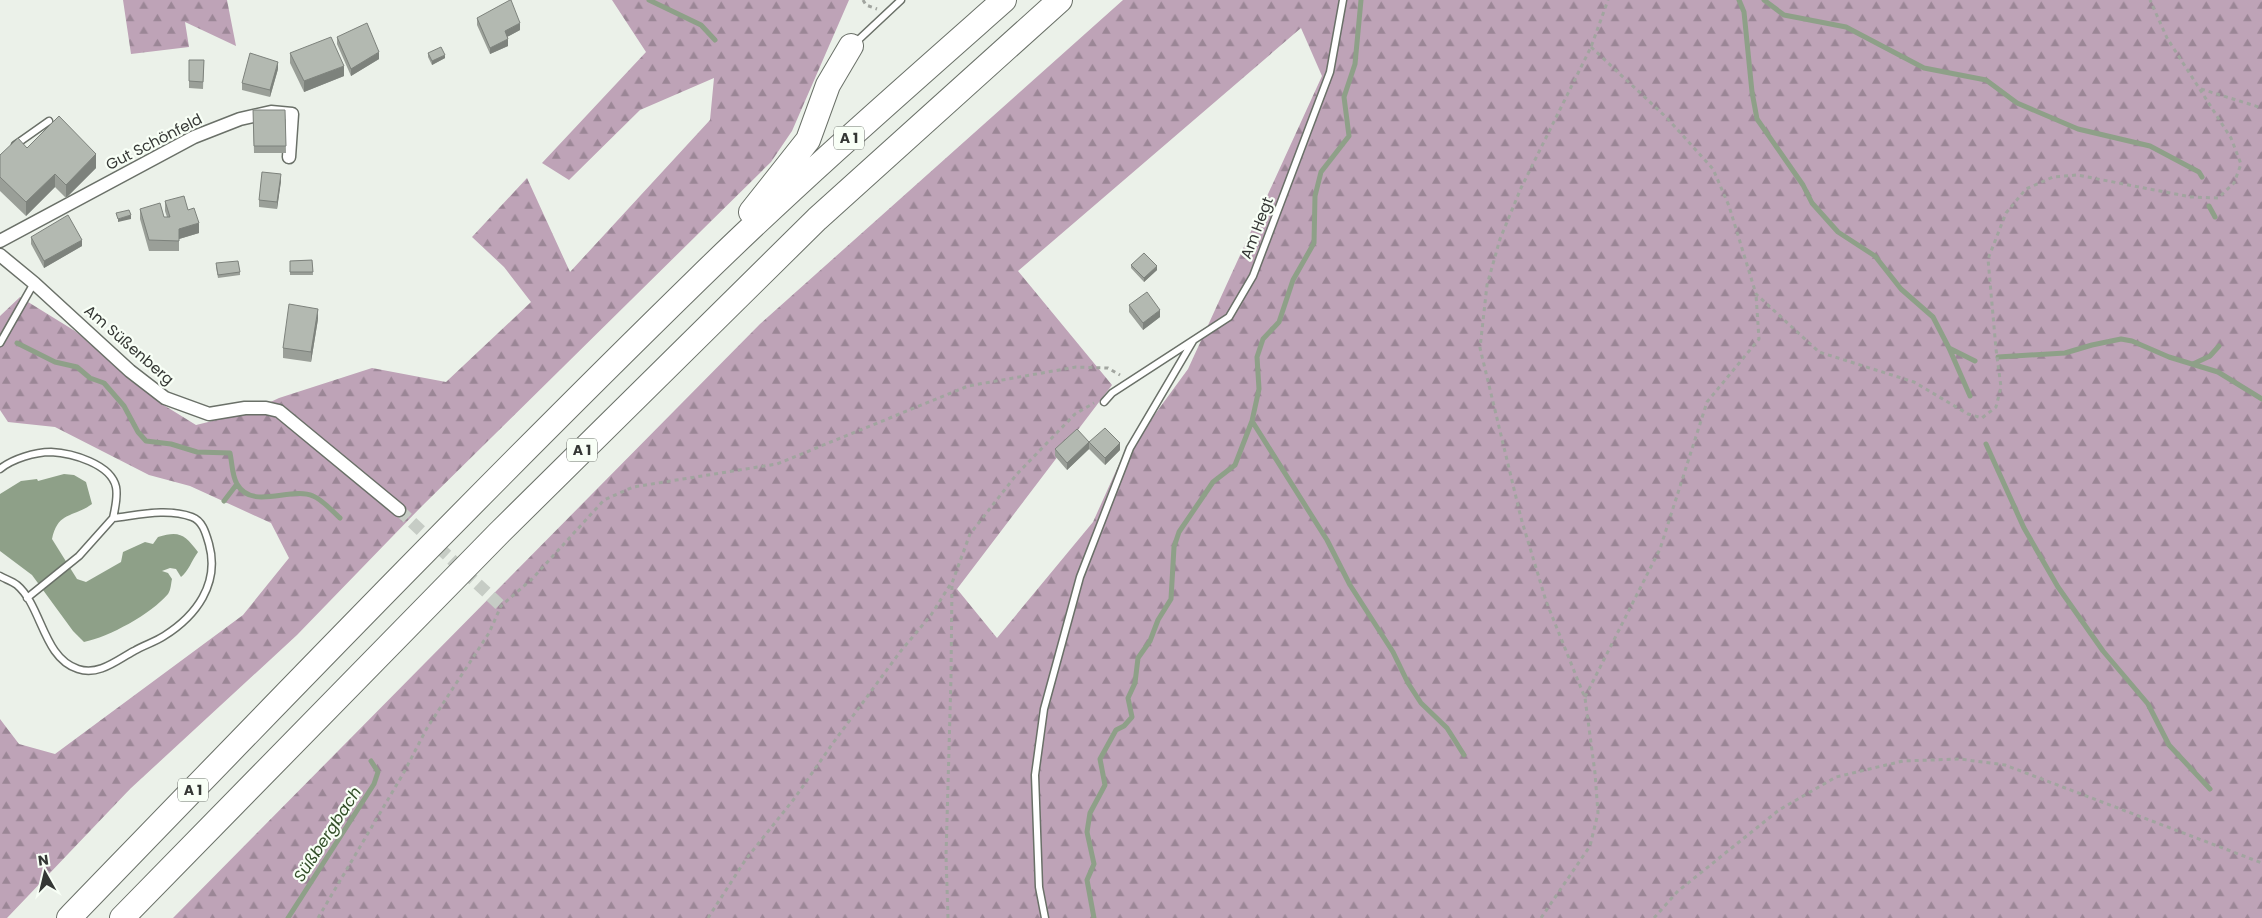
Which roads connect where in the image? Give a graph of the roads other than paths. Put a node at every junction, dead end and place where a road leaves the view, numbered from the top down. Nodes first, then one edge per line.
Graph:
1 (901, 0) edge
2 (1004, 0) edge
3 (1060, 0) edge
4 (1343, 0) edge
5 (851, 46) joint
6 (49, 121) dead end
7 (7, 151) edge
8 (290, 156) dead end
9 (0, 241) edge
10 (0, 255) edge
11 (698, 279) junction
12 (34, 283) junction
13 (1193, 341) junction
14 (0, 343) edge
15 (1104, 402) dead end
16 (0, 470) edge
17 (399, 510) tunnel mouth
18 (113, 518) junction
19 (0, 576) edge
20 (30, 597) junction
21 (69, 918) edge
22 (122, 918) edge
23 (1045, 918) edge

1 - 5 lane
2 - 11 highway, A 1
3 - 22 highway, A 1
4 - 13 lane, Am Hegt
5 - 11 highway
6 - 7 lane
8 - 9 street, Gut Schönfeld
10 - 12 street, Am Süßenberg
11 - 21 highway, A 1
12 - 14 lane
12 - 17 street, Am Süßenberg
13 - 15 lane, Am Hegt
13 - 23 lane
16 - 18 lane
18 - 20 lane
18 - 20 lane
19 - 20 lane

